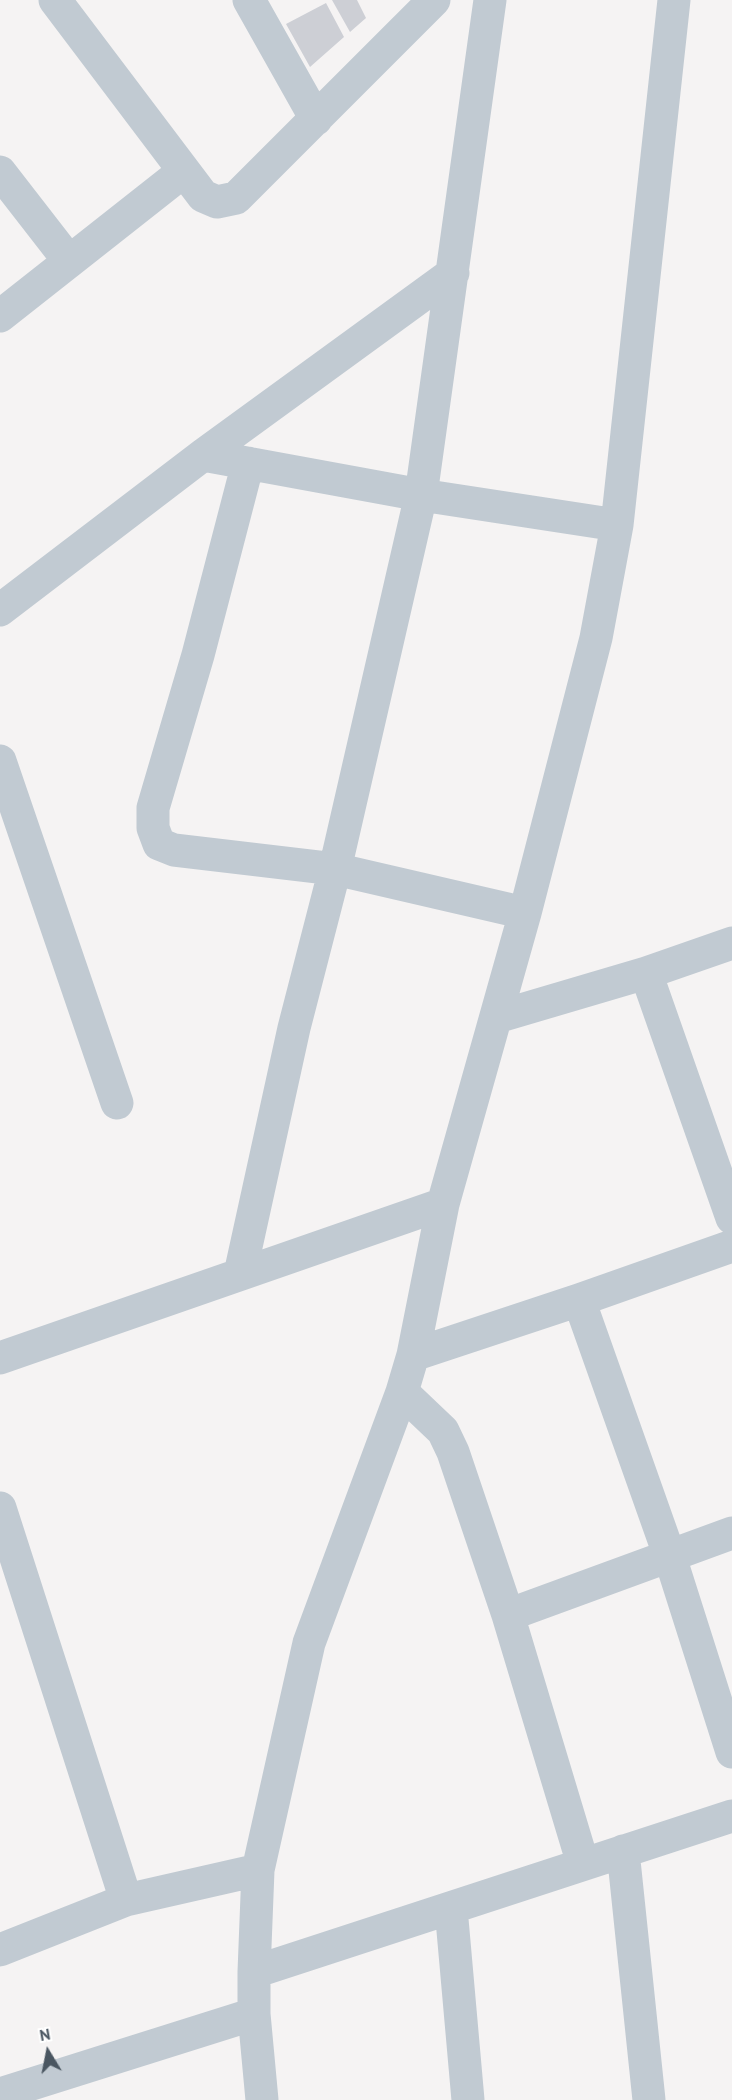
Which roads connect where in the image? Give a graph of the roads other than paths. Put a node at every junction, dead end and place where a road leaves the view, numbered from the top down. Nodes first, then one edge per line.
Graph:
1 (56, 0) edge
2 (249, 0) edge
3 (434, 0) edge
4 (490, 0) edge
5 (674, 0) edge
6 (316, 118) junction
7 (184, 171) junction
8 (0, 172) edge
9 (69, 261) junction
10 (453, 273) junction
11 (0, 315) edge
12 (203, 455) junction
13 (248, 463) junction
14 (421, 495) junction
15 (618, 525) junction
16 (0, 610) edge
17 (0, 760) edge
18 (335, 869) junction
19 (525, 913) junction
20 (732, 943) edge
21 (646, 973) junction
22 (496, 1017) junction
23 (117, 1103) dead end
24 (443, 1204) junction
25 (732, 1218) edge
26 (732, 1246) edge
27 (240, 1274) junction
28 (579, 1300) junction
29 (412, 1355) junction
30 (0, 1358) edge
31 (402, 1392) junction
32 (0, 1508) edge
33 (732, 1533) edge
34 (670, 1557) junction
35 (11, 1582) edge
36 (508, 1615) junction
37 (732, 1752) edge
38 (732, 1816) edge
39 (623, 1851) junction
40 (583, 1864) junction
41 (258, 1870) junction
42 (126, 1900) junction
43 (451, 1908) junction
44 (0, 1950) edge
45 (254, 1972) junction
46 (254, 2014) junction
47 (0, 2094) edge
48 (262, 2100) edge
49 (468, 2100) edge
50 (649, 2100) edge

1 - 7 street
2 - 6 street
3 - 6 street
4 - 10 street
5 - 15 street
6 - 7 street
7 - 9 street
8 - 9 street
9 - 11 street
10 - 12 street
10 - 14 street
12 - 13 street
12 - 16 street
13 - 14 street
13 - 18 street
14 - 15 street
14 - 18 street
15 - 19 street
17 - 23 street
18 - 19 street
18 - 27 street
19 - 22 street
20 - 21 street
21 - 22 street
21 - 25 street
22 - 24 street
24 - 27 street
24 - 29 street
26 - 28 street
27 - 30 street
28 - 29 street
28 - 34 street
29 - 31 street
31 - 36 street
31 - 41 street
32 - 35 street
33 - 34 street
34 - 36 street
34 - 37 street
35 - 42 street
36 - 40 street
38 - 39 street
39 - 40 street
39 - 50 street
40 - 43 street
41 - 42 street
41 - 45 street
42 - 44 street
43 - 45 street
43 - 49 street
45 - 46 street
46 - 47 street
46 - 48 street

